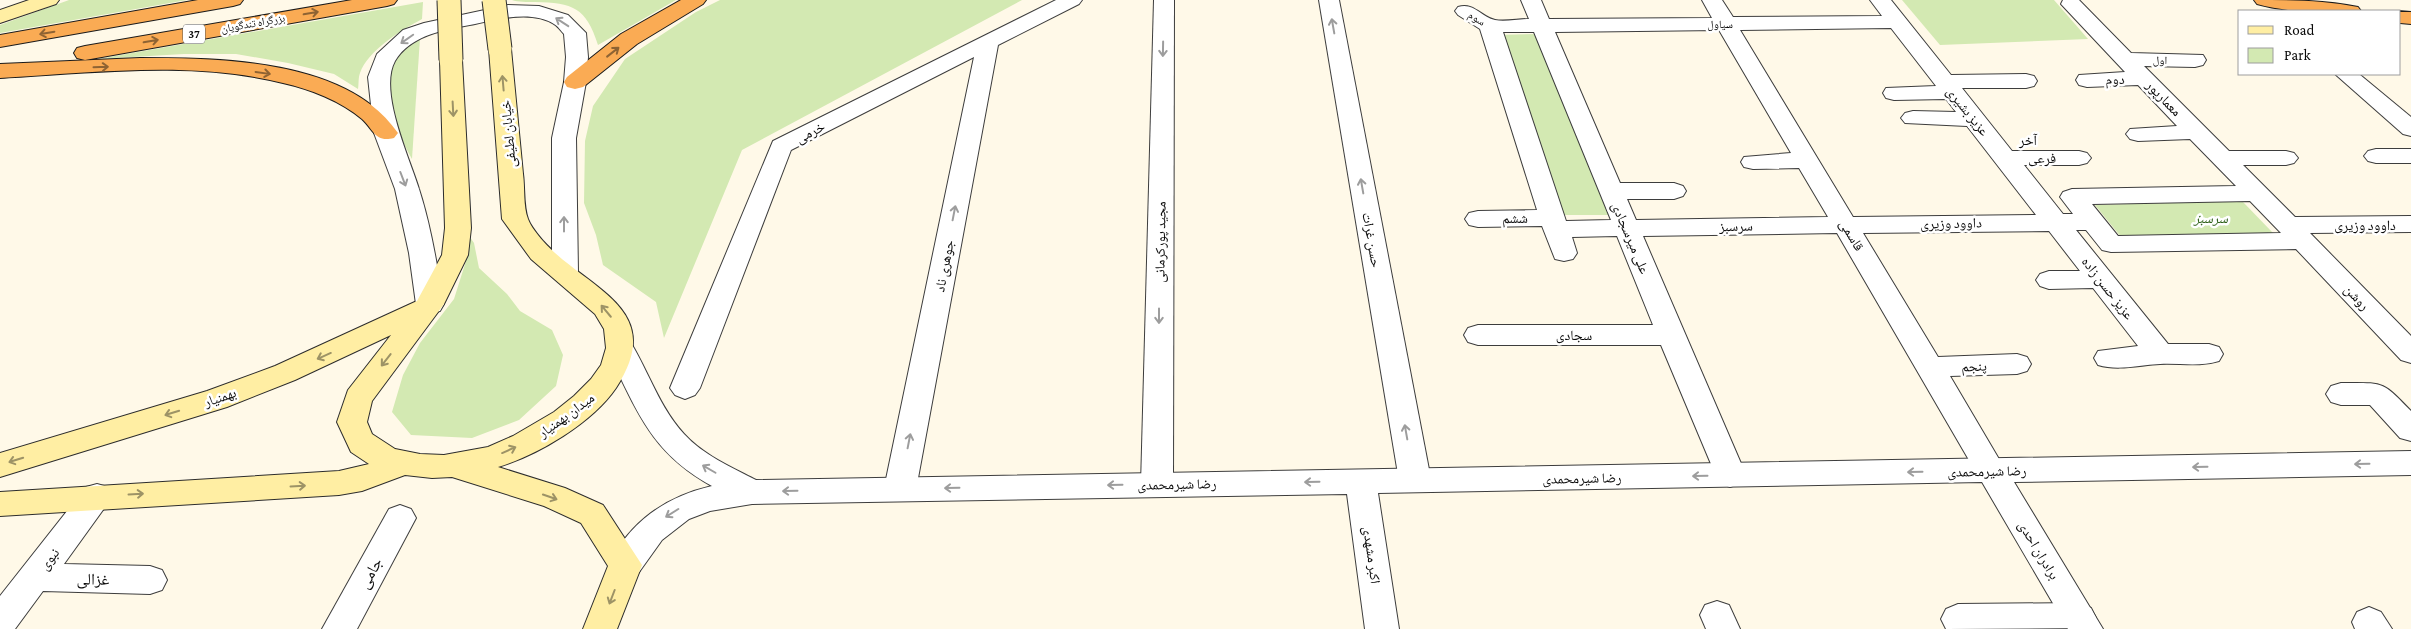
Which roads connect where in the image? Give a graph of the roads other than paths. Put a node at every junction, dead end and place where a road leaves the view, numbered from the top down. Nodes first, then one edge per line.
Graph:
1 (49, 0) edge
2 (233, 0) edge
3 (388, 0) edge
4 (449, 0) edge
5 (494, 0) edge
6 (696, 0) edge
7 (1072, 0) edge
8 (1164, 0) edge
9 (1329, 0) edge
10 (1531, 0) edge
11 (1712, 0) edge
12 (1880, 0) edge
13 (2264, 0) edge
14 (2072, 4) dead end
15 (1465, 10) dead end
16 (2343, 10) edge
17 (0, 17) edge
18 (1898, 22) junction
19 (1726, 24) junction
20 (1490, 26) junction
21 (1542, 26) junction
22 (0, 41) edge
23 (988, 43) junction
24 (2125, 59) junction
25 (2195, 60) dead end
26 (0, 70) edge
27 (2347, 75) edge
28 (2144, 78) junction
29 (2026, 80) dead end
30 (2087, 80) dead end
31 (574, 82) junction
32 (1949, 87) junction
33 (1894, 93) dead end
34 (1913, 118) dead end
35 (1974, 119) junction
36 (2411, 129) edge
37 (2196, 132) junction
38 (386, 133) junction
39 (2138, 134) dead end
40 (2064, 140) dead end
41 (1999, 149) junction
42 (2376, 156) dead end
43 (2411, 156) edge
44 (2079, 158) dead end
45 (2222, 158) junction
46 (2286, 158) dead end
47 (1807, 160) junction
48 (1754, 162) dead end
49 (1674, 191) dead end
50 (1611, 192) junction
51 (2256, 193) junction
52 (1478, 219) dead end
53 (2056, 222) junction
54 (2092, 222) junction
55 (1554, 223) junction
56 (1845, 224) junction
57 (2411, 224) edge
58 (1626, 227) junction
59 (2296, 233) junction
60 (1564, 253) dead end
61 (565, 273) junction
62 (2102, 279) junction
63 (2049, 280) dead end
64 (430, 304) junction
65 (1478, 335) dead end
66 (1671, 335) junction
67 (620, 350) junction
68 (2411, 353) edge
69 (2160, 354) junction
70 (2209, 354) dead end
71 (2108, 358) dead end
72 (2017, 364) dead end
73 (1930, 367) junction
74 (685, 388) dead end
75 (2341, 394) dead end
76 (2411, 430) edge
77 (405, 463) junction
78 (2411, 463) edge
79 (0, 465) edge
80 (454, 466) junction
81 (1991, 471) junction
82 (1730, 475) junction
83 (1414, 480) junction
84 (1361, 481) junction
85 (1157, 485) junction
86 (900, 489) junction
87 (752, 492) junction
88 (97, 496) junction
89 (0, 504) edge
90 (400, 518) dead end
91 (625, 565) junction
92 (35, 578) junction
93 (150, 580) dead end
94 (1958, 619) dead end
95 (0, 622) edge
96 (2083, 623) edge
97 (339, 629) edge
98 (600, 629) edge
99 (1382, 629) edge

1 - 17 main road
2 -> 22 highway, بزرگراه تندگویان / 37
26 -> 3 highway, بزرگراه تندگویان / 37
4 -> 64 main road, میدان بهمنیار, bridge
61 -> 5 main road, خیابان لطیفی, bridge
31 -> 6 highway
7 - 23 street, خرمی
8 -> 85 street, مجید پورکرمانی
83 -> 9 street, حسن غرات
10 - 21 street, علی میرسجادی
11 - 19 street, قاسمی
12 - 18 street, عزیز بشیری
13 - 16 highway
14 - 24 street, معمارپور
15 - 20 street, سوم
18 - 19 street, سیاول
18 - 32 street, عزیز بشیری
19 - 21 street, سیاول
19 - 47 street, قاسمی
20 - 21 street, سیاول
20 - 55 street
21 - 50 street, علی میرسجادی
23 - 74 street, خرمی
86 -> 23 street, جوهری ناد
24 - 25 street, اول
24 - 28 street, معمارپور
26 -> 38 highway
27 - 36 street
28 - 30 street, دوم
28 - 37 street, معمارپور
29 - 32 street
31 -> 38 street
61 -> 31 street
32 - 33 street
32 - 35 street, عزیز بشیری
34 - 35 street
35 - 41 street, عزیز بشیری
37 - 39 street
37 - 45 street, معمارپور
38 -> 64 street
40 - 41 street, آخر
41 - 44 street, فرعی
41 - 53 street, عزیز بشیری
42 - 43 street
45 - 46 street
45 - 51 street, معمارپور
47 - 48 street
47 - 56 street, قاسمی
49 - 50 street
50 - 58 street, علی میرسجادی
51 - 54 street
51 - 59 street
52 - 55 street, ششم
53 - 54 street, داوود وزیری
53 - 56 street, داوود وزیری
53 - 62 street, عزیز حسن زاده
54 - 59 street
55 - 58 street, ششم
55 - 60 street
56 - 58 street, سرسبز
56 - 73 street, قاسمی
57 - 59 street, داوود وزیری
58 - 66 street, علی میرسجادی
59 - 68 street, روشن
67 -> 61 main road
62 - 63 street
62 - 69 street, عزیز حسن زاده
64 -> 77 main road, میدان بهمنیار
64 -> 79 main road, بهمنیار
65 - 66 street, سجادی
66 - 82 street, علی میرسجادی
80 -> 67 main road, میدان بهمنیار
87 -> 67 street
69 - 70 street
69 - 71 street
72 - 73 street, پنجم
73 - 81 street, قاسمی
75 - 76 street
77 - 80 main road, میدان بهمنیار
88 -> 77 main road
78 -> 81 street, رضا شیرمحمدی
80 -> 91 main road
81 -> 82 street, رضا شیرمحمدی
81 - 96 street, برادران احدی
82 -> 83 street, رضا شیرمحمدی
83 - 84 street, رضا شیرمحمدی
84 -> 85 street, رضا شیرمحمدی
84 - 99 street, اکبر مشهدی
85 -> 86 street, رضا شیرمحمدی
86 -> 87 street, رضا شیرمحمدی
87 -> 91 street, رضا شیرمحمدی
88 - 89 main road
88 - 92 street, نبوی
90 - 97 street, جامی
91 -> 98 main road
92 - 93 street, غزالی
92 - 95 street, نبوی
94 - 96 street

